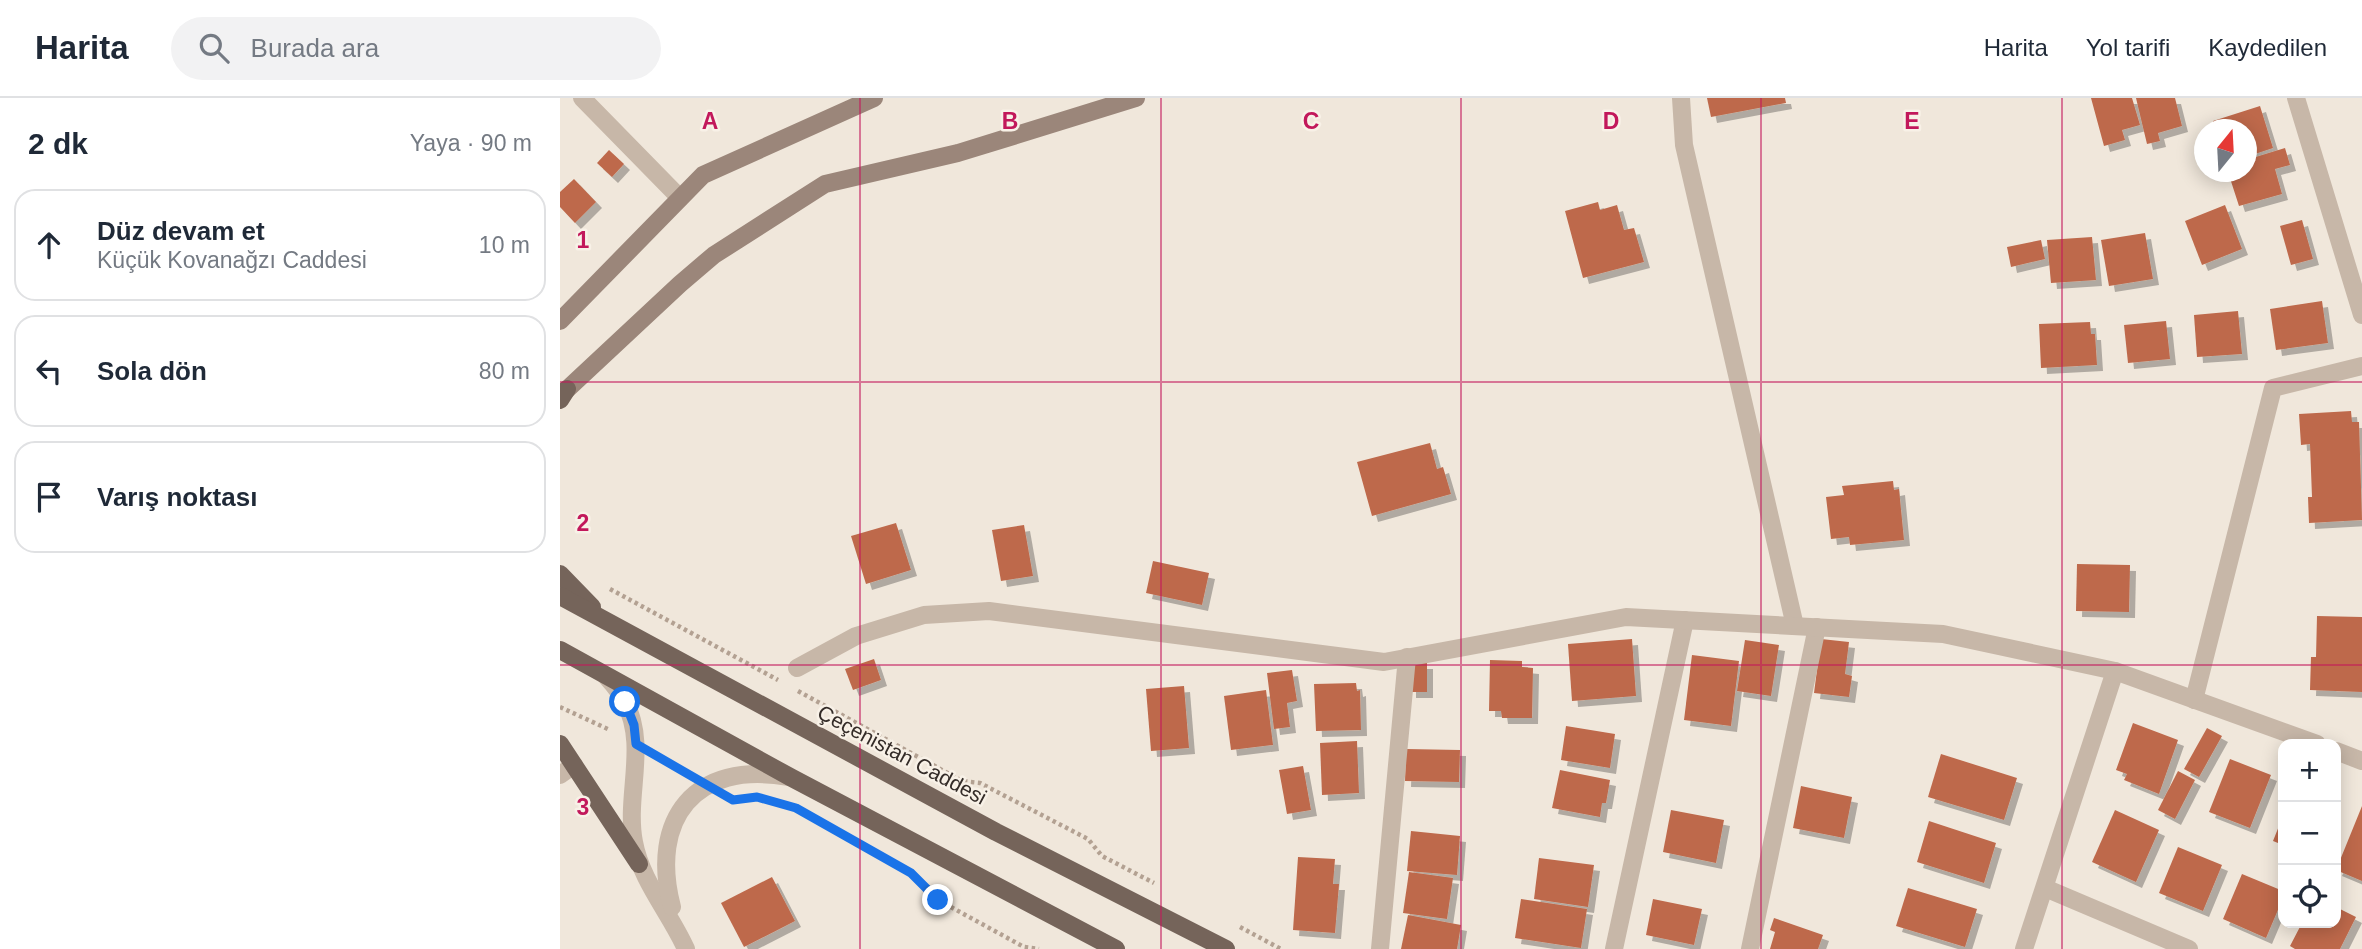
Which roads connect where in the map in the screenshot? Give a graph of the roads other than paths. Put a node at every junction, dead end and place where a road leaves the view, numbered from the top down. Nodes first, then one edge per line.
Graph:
1 (582, 98) edge
2 (874, 98) edge
3 (1136, 98) edge
4 (1681, 98) edge
5 (2296, 98) edge
6 (680, 198) junction
7 (2362, 316) edge
8 (560, 321) edge
9 (2362, 366) edge
10 (562, 395) edge
11 (560, 574) edge
12 (560, 596) edge
13 (1685, 620) junction
14 (610, 624) junction
15 (1795, 626) junction
16 (1816, 627) junction
17 (560, 650) edge
18 (1407, 657) junction
19 (560, 663) edge
20 (797, 668) dead end
21 (2115, 671) junction
22 (607, 676) junction
23 (2194, 699) junction
24 (2303, 739) edge
25 (560, 744) edge
26 (2341, 753) edge
27 (2362, 761) edge
28 (567, 770) edge
29 (792, 778) junction
30 (639, 864) junction
31 (2045, 888) junction
32 (678, 931) junction
33 (686, 949) edge
34 (1116, 949) edge
35 (1226, 949) edge
36 (1380, 949) edge
37 (1614, 949) edge
38 (1749, 949) edge
39 (2024, 949) edge
40 (2189, 949) edge

1 - 6 street
2 - 6 main road
3 - 10 main road
4 - 15 street
5 - 7 street
6 - 8 main road
9 - 23 street
11 - 14 main road
12 - 14 main road, Çeçenistan Caddesi
13 - 15 street
13 - 18 street
13 - 37 street
14 - 35 main road, Çeçenistan Caddesi
15 - 16 street
16 - 21 street
16 - 38 street
17 - 22 main road
18 - 20 street
18 - 36 street
19 - 22 main road
21 - 23 street
21 - 31 street
22 - 29 main road
22 - 30 street
23 - 24 street
25 - 28 main road
26 - 27 street
28 - 30 main road
29 - 32 street
29 - 34 main road
30 - 32 street
31 - 39 street
31 - 40 street
32 - 33 street

